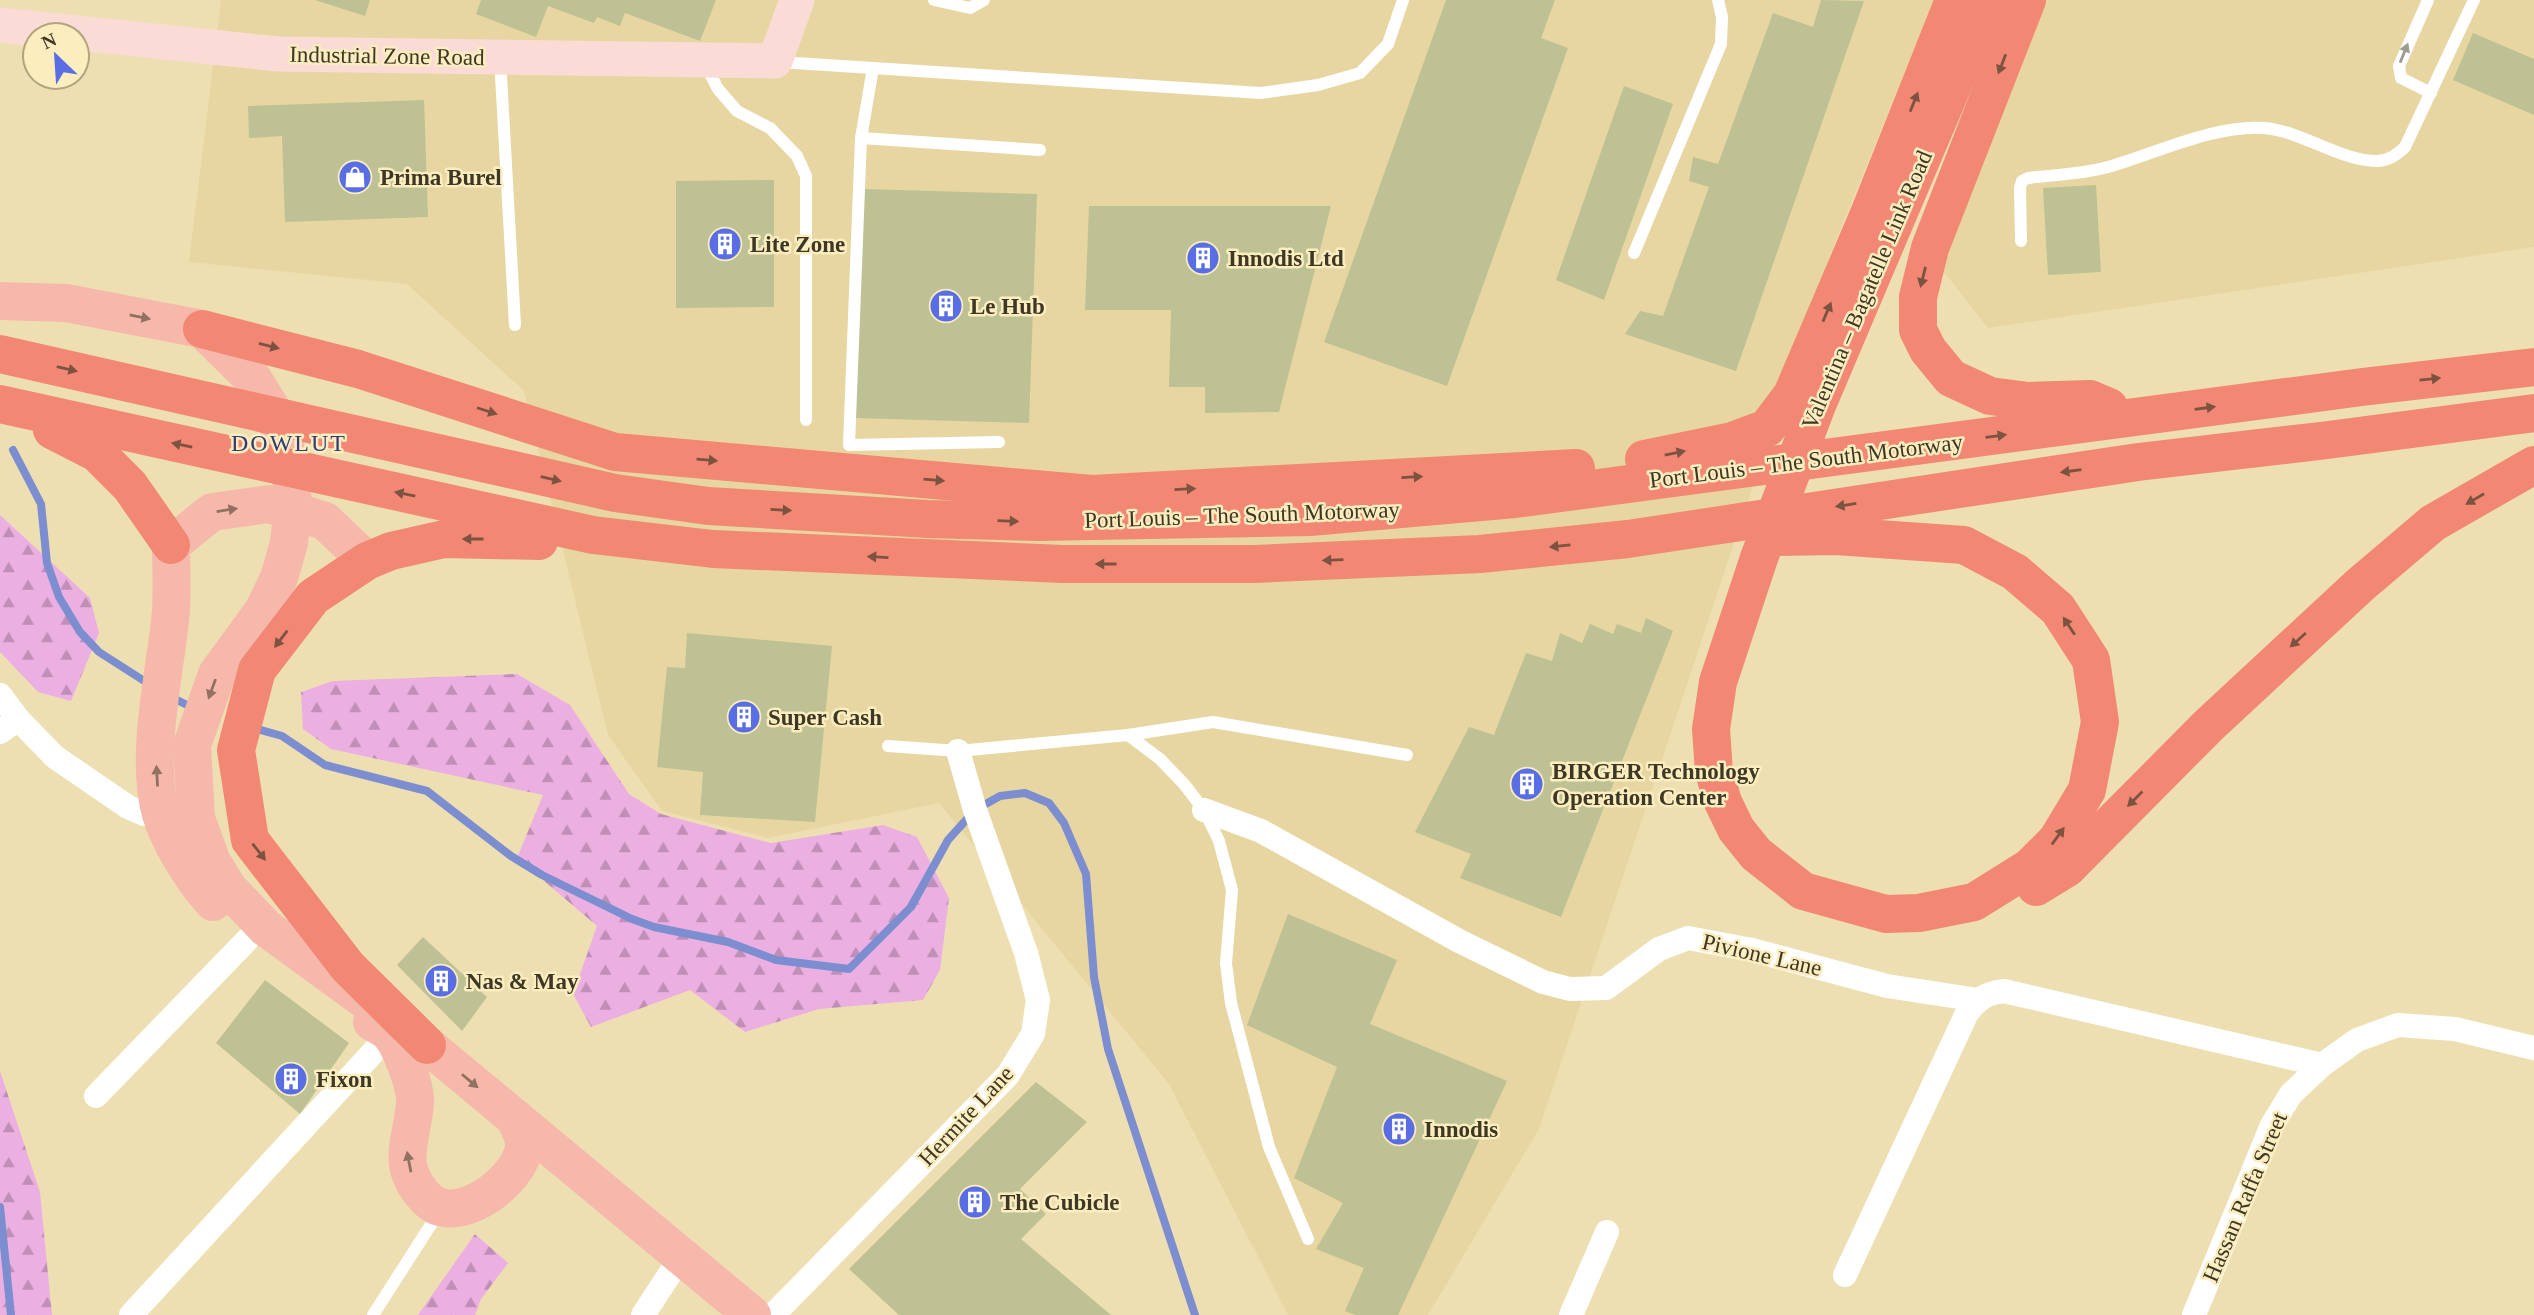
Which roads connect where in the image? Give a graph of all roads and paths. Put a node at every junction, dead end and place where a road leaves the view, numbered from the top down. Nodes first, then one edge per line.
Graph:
1 (797, 0) edge
2 (934, 0) edge
3 (984, 0) edge
4 (1403, 0) edge
5 (1718, 0) edge
6 (1954, 0) edge
7 (1989, 0) edge
8 (2026, 0) edge
9 (2428, 0) edge
10 (2474, 0) edge
11 (0, 25) edge
12 (500, 58) junction
13 (703, 60) junction
14 (775, 61) junction
15 (873, 68) junction
16 (2431, 93) junction
17 (861, 138) junction
18 (1040, 150) dead end
19 (2021, 240) dead end
20 (1634, 253) dead end
21 (0, 301) edge
22 (515, 325) dead end
23 (202, 329) junction
24 (0, 354) edge
25 (2534, 367) edge
26 (0, 405) edge
27 (2534, 413) edge
28 (2137, 417) junction
29 (806, 420) dead end
30 (2534, 437) edge
31 (2319, 441) junction
32 (999, 442) dead end
33 (2534, 465) edge
34 (1623, 466) junction
35 (1092, 494) junction
36 (1515, 499) junction
37 (1187, 520) junction
38 (1628, 539) junction
39 (171, 545) junction
40 (713, 549) junction
41 (367, 561) junction
42 (1750, 582) junction
43 (0, 695) edge
44 (9, 726) edge
45 (1128, 735) junction
46 (888, 746) dead end
47 (958, 751) junction
48 (1407, 755) dead end
49 (1204, 810) junction
50 (161, 814) junction
51 (248, 939) junction
52 (1978, 1000) junction
53 (390, 1034) junction
54 (427, 1045) junction
55 (2534, 1048) edge
56 (2322, 1065) junction
57 (96, 1096) dead end
58 (514, 1117) junction
59 (511, 1173) junction
60 (584, 1177) junction
61 (441, 1208) junction
62 (1607, 1232) dead end
63 (1308, 1239) dead end
64 (681, 1257) junction
65 (1845, 1275) dead end
66 (131, 1315) edge
67 (373, 1315) edge
68 (643, 1315) edge
69 (752, 1315) edge
70 (773, 1315) edge
71 (1571, 1315) edge
72 (2194, 1315) edge

1 - 14 street
2 - 3 lane
4 - 15 lane
5 - 20 lane
34 -> 6 highway
7 - 42 highway, Valentina – Bagatelle Link Road
8 -> 28 highway
16 -> 9 lane
10 - 16 lane
11 - 12 street, Industrial Zone Road
12 - 13 street, Industrial Zone Road
12 - 22 lane
13 - 14 street, Industrial Zone Road
13 - 29 lane
14 - 15 lane
15 - 17 lane
16 - 19 lane
17 - 18 lane
17 - 32 lane
21 -> 23 main road
23 -> 35 highway
23 -> 54 main road
24 -> 37 highway, Port Louis – The South Motorway
28 -> 25 highway, Port Louis – The South Motorway
26 - 39 highway
40 -> 26 highway, Port Louis – The South Motorway
27 - 31 highway, Port Louis – The South Motorway
36 -> 28 highway, Port Louis – The South Motorway
30 - 31 highway
31 -> 38 highway, Port Louis – The South Motorway
33 -> 42 highway
35 -> 34 highway
34 - 36 highway
35 - 37 highway
36 - 37 highway, Port Louis – The South Motorway
38 -> 40 highway, Port Louis – The South Motorway
42 -> 38 highway
39 -> 41 main road
50 -> 39 main road
40 -> 41 highway
41 -> 54 highway
43 - 44 street
44 - 50 street
45 - 47 lane
45 - 48 lane
45 - 49 lane
46 - 47 lane
47 - 70 street, Hermite Lane
49 - 52 street, Pivione Lane
49 - 63 lane
50 - 51 main road
51 - 53 main road
51 - 57 street
52 - 56 street, Pivione Lane
52 - 65 street
61 -> 53 main road
53 - 66 street
54 -> 58 main road
55 - 56 street, Hassan Raffa Street
56 - 72 street, Hassan Raffa Street
58 - 59 main road
58 - 60 main road
59 - 60 main road
59 - 61 main road
60 - 64 main road
61 - 67 lane
62 - 71 street
64 - 68 street
64 - 69 main road

